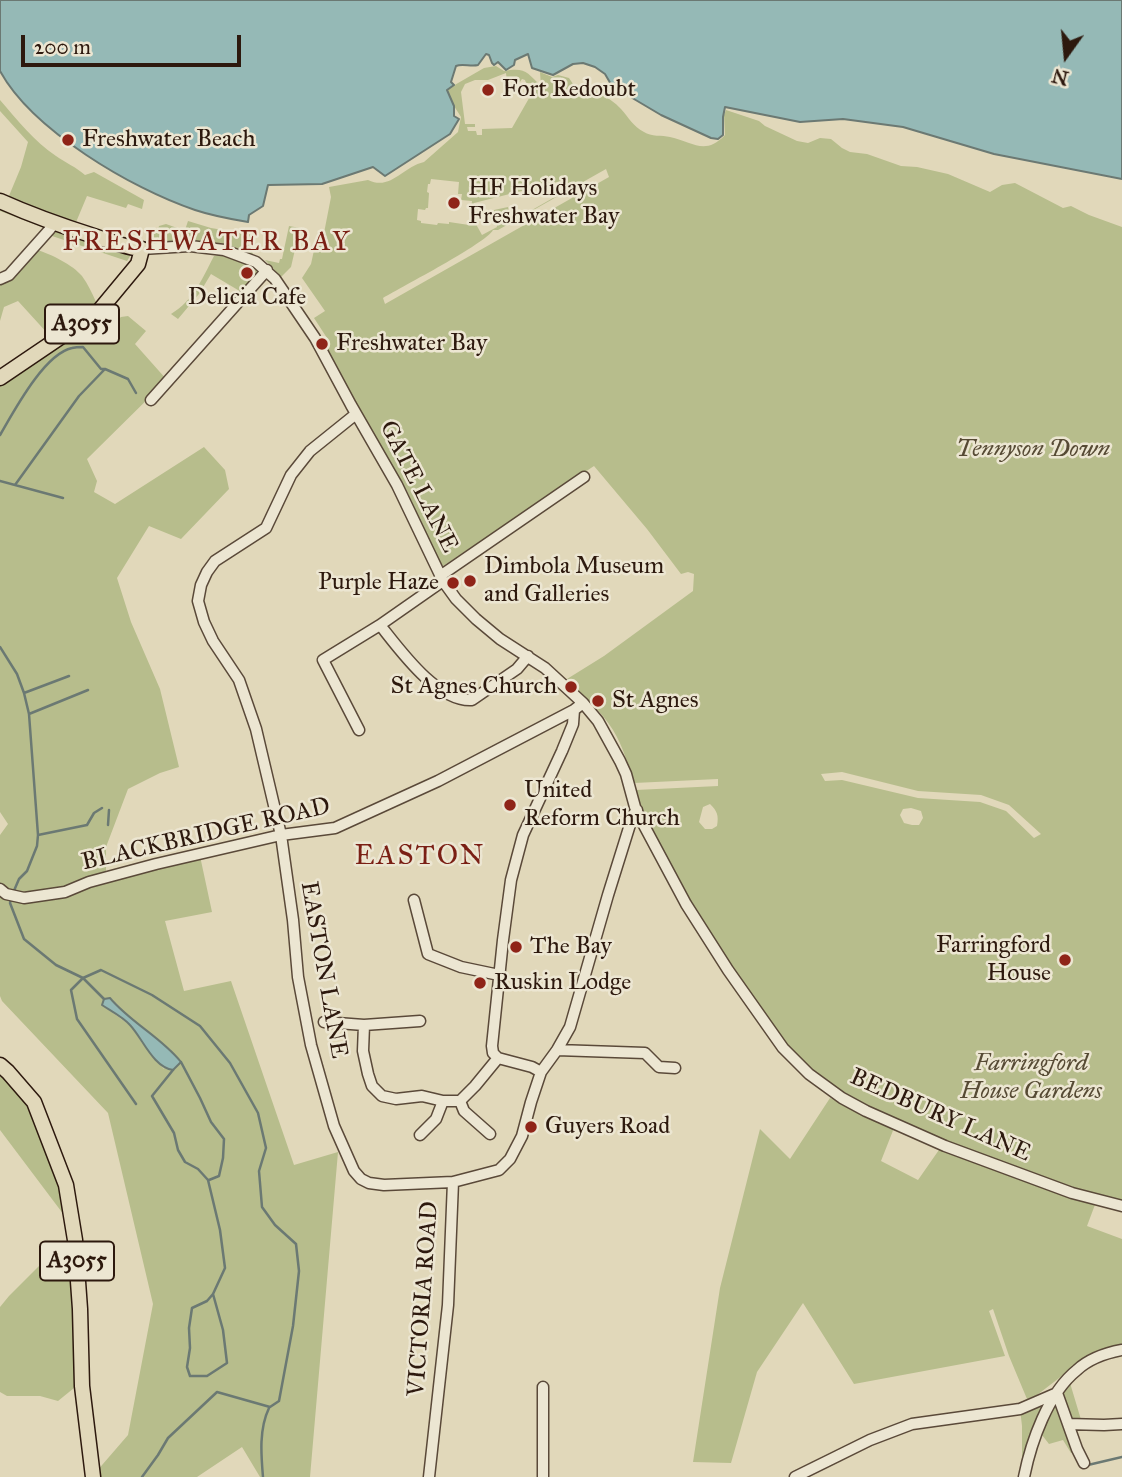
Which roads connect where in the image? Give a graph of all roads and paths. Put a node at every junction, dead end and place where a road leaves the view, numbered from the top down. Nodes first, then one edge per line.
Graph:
1 (0, 201) edge
2 (54, 223) junction
3 (142, 249) junction
4 (267, 270) junction
5 (0, 279) edge
6 (0, 378) edge
7 (151, 400) dead end
8 (356, 414) junction
9 (584, 477) dead end
10 (442, 579) junction
11 (380, 625) junction
12 (528, 656) junction
13 (578, 707) junction
14 (359, 730) dead end
15 (637, 810) junction
16 (281, 835) junction
17 (3, 891) edge
18 (414, 900) dead end
19 (499, 975) junction
20 (420, 1021) dead end
21 (324, 1022) dead end
22 (364, 1025) junction
23 (557, 1049) junction
24 (498, 1058) junction
25 (0, 1065) edge
26 (659, 1067) junction
27 (675, 1068) dead end
28 (541, 1072) junction
29 (656, 1079) dead end
30 (443, 1101) junction
31 (460, 1101) junction
32 (490, 1134) dead end
33 (420, 1135) dead end
34 (453, 1182) junction
35 (1122, 1206) edge
36 (1122, 1350) edge
37 (543, 1387) dead end
38 (1057, 1393) junction
39 (1068, 1424) junction
40 (1122, 1424) edge
41 (1084, 1463) dead end
42 (93, 1477) edge
43 (429, 1477) edge
44 (543, 1477) edge
45 (794, 1477) edge
46 (1024, 1477) edge

1 - 2 main road
2 - 3 main road
2 - 5 street
3 - 4 street, GATE LANE
3 - 6 main road, A3055
4 - 7 street
4 - 8 street, GATE LANE
8 - 10 street, GATE LANE
8 - 16 street, EASTON LANE
9 - 10 street
10 - 11 street
10 - 12 street, GATE LANE
11 - 12 street
11 - 14 street
12 - 13 street, GATE LANE
13 - 15 street, GATE LANE
13 - 16 street, BLACKBRIDGE ROAD
13 - 19 street
15 - 23 street, VICTORIA ROAD
15 - 35 street, BEDBURY LANE
16 - 17 street, BLACKBRIDGE ROAD
16 - 34 street, EASTON LANE
18 - 19 street
19 - 24 street
20 - 22 street
21 - 22 street
22 - 30 street
23 - 26 street
23 - 28 street, VICTORIA ROAD
24 - 28 street
24 - 31 street
25 - 42 main road, A3055
26 - 27 street
26 - 29 street
28 - 34 street, VICTORIA ROAD
30 - 31 street
30 - 33 street
31 - 32 street
34 - 43 street, VICTORIA ROAD
36 - 38 street
37 - 44 street
38 - 39 street
38 - 45 street
38 - 46 street
39 - 40 street
39 - 41 street

